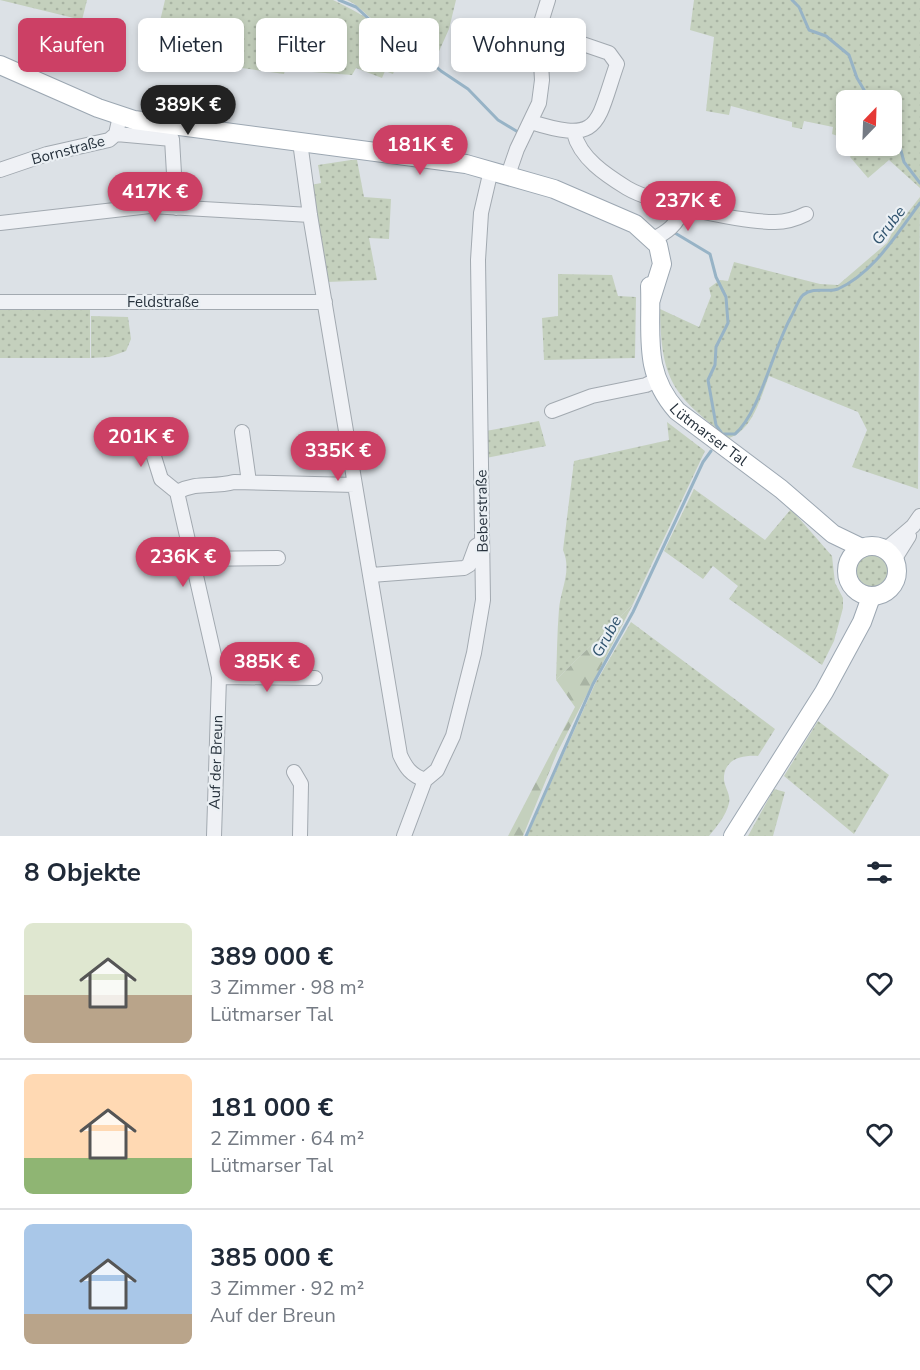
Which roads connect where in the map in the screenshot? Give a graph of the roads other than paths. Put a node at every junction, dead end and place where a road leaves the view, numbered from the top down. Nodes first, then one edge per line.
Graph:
1 (548, 0) edge
2 (542, 18) edge
3 (586, 45) edge
4 (0, 65) edge
5 (542, 72) edge
6 (120, 116) junction
7 (531, 122) junction
8 (574, 133) junction
9 (116, 134) junction
10 (300, 142) junction
11 (0, 170) edge
12 (500, 172) junction
13 (683, 207) junction
14 (176, 208) junction
15 (806, 214) dead end
16 (310, 215) junction
17 (0, 223) edge
18 (651, 240) junction
19 (0, 302) edge
20 (325, 302) junction
21 (656, 380) junction
22 (552, 411) dead end
23 (110, 427) dead end
24 (242, 432) dead end
25 (249, 482) junction
26 (355, 485) junction
27 (177, 492) junction
28 (917, 521) edge
29 (483, 541) junction
30 (856, 554) junction
31 (890, 555) junction
32 (278, 558) dead end
33 (192, 559) junction
34 (371, 575) junction
35 (865, 595) junction
36 (219, 677) junction
37 (315, 678) dead end
38 (294, 772) dead end
39 (425, 780) junction
40 (214, 836) edge
41 (300, 836) edge
42 (404, 836) edge
43 (733, 836) edge

1 - 2 street
3 - 8 street
4 - 6 main road, Lütmarser Tal
5 - 7 street, Beberstraße
6 - 9 street, Bornstraße
6 - 10 main road, Lütmarser Tal
7 - 8 street
7 - 12 street, Beberstraße
8 - 13 street
9 - 11 street, Bornstraße
9 - 14 street
10 - 12 main road, Lütmarser Tal
10 - 16 street
12 - 18 main road, Lütmarser Tal
12 - 29 street, Beberstraße
13 - 15 street
13 - 18 street
14 - 16 street
14 - 17 street
16 - 20 street
18 - 21 main road, Lütmarser Tal
19 - 20 street, Feldstraße
20 - 26 street
21 - 22 street
21 - 30 main road, Lütmarser Tal
23 - 27 street
24 - 25 street
25 - 26 street
25 - 27 street
26 - 34 street
27 - 33 street, Auf der Breun
28 - 31 street
29 - 34 street
29 - 39 street, Beberstraße
30 - 31 main road
30 - 35 main road
31 - 35 main road
32 - 33 street
33 - 36 street, Auf der Breun
34 - 39 street
35 - 43 main road
36 - 37 street
36 - 40 street, Auf der Breun
38 - 41 street
39 - 42 street, Beberstraße

